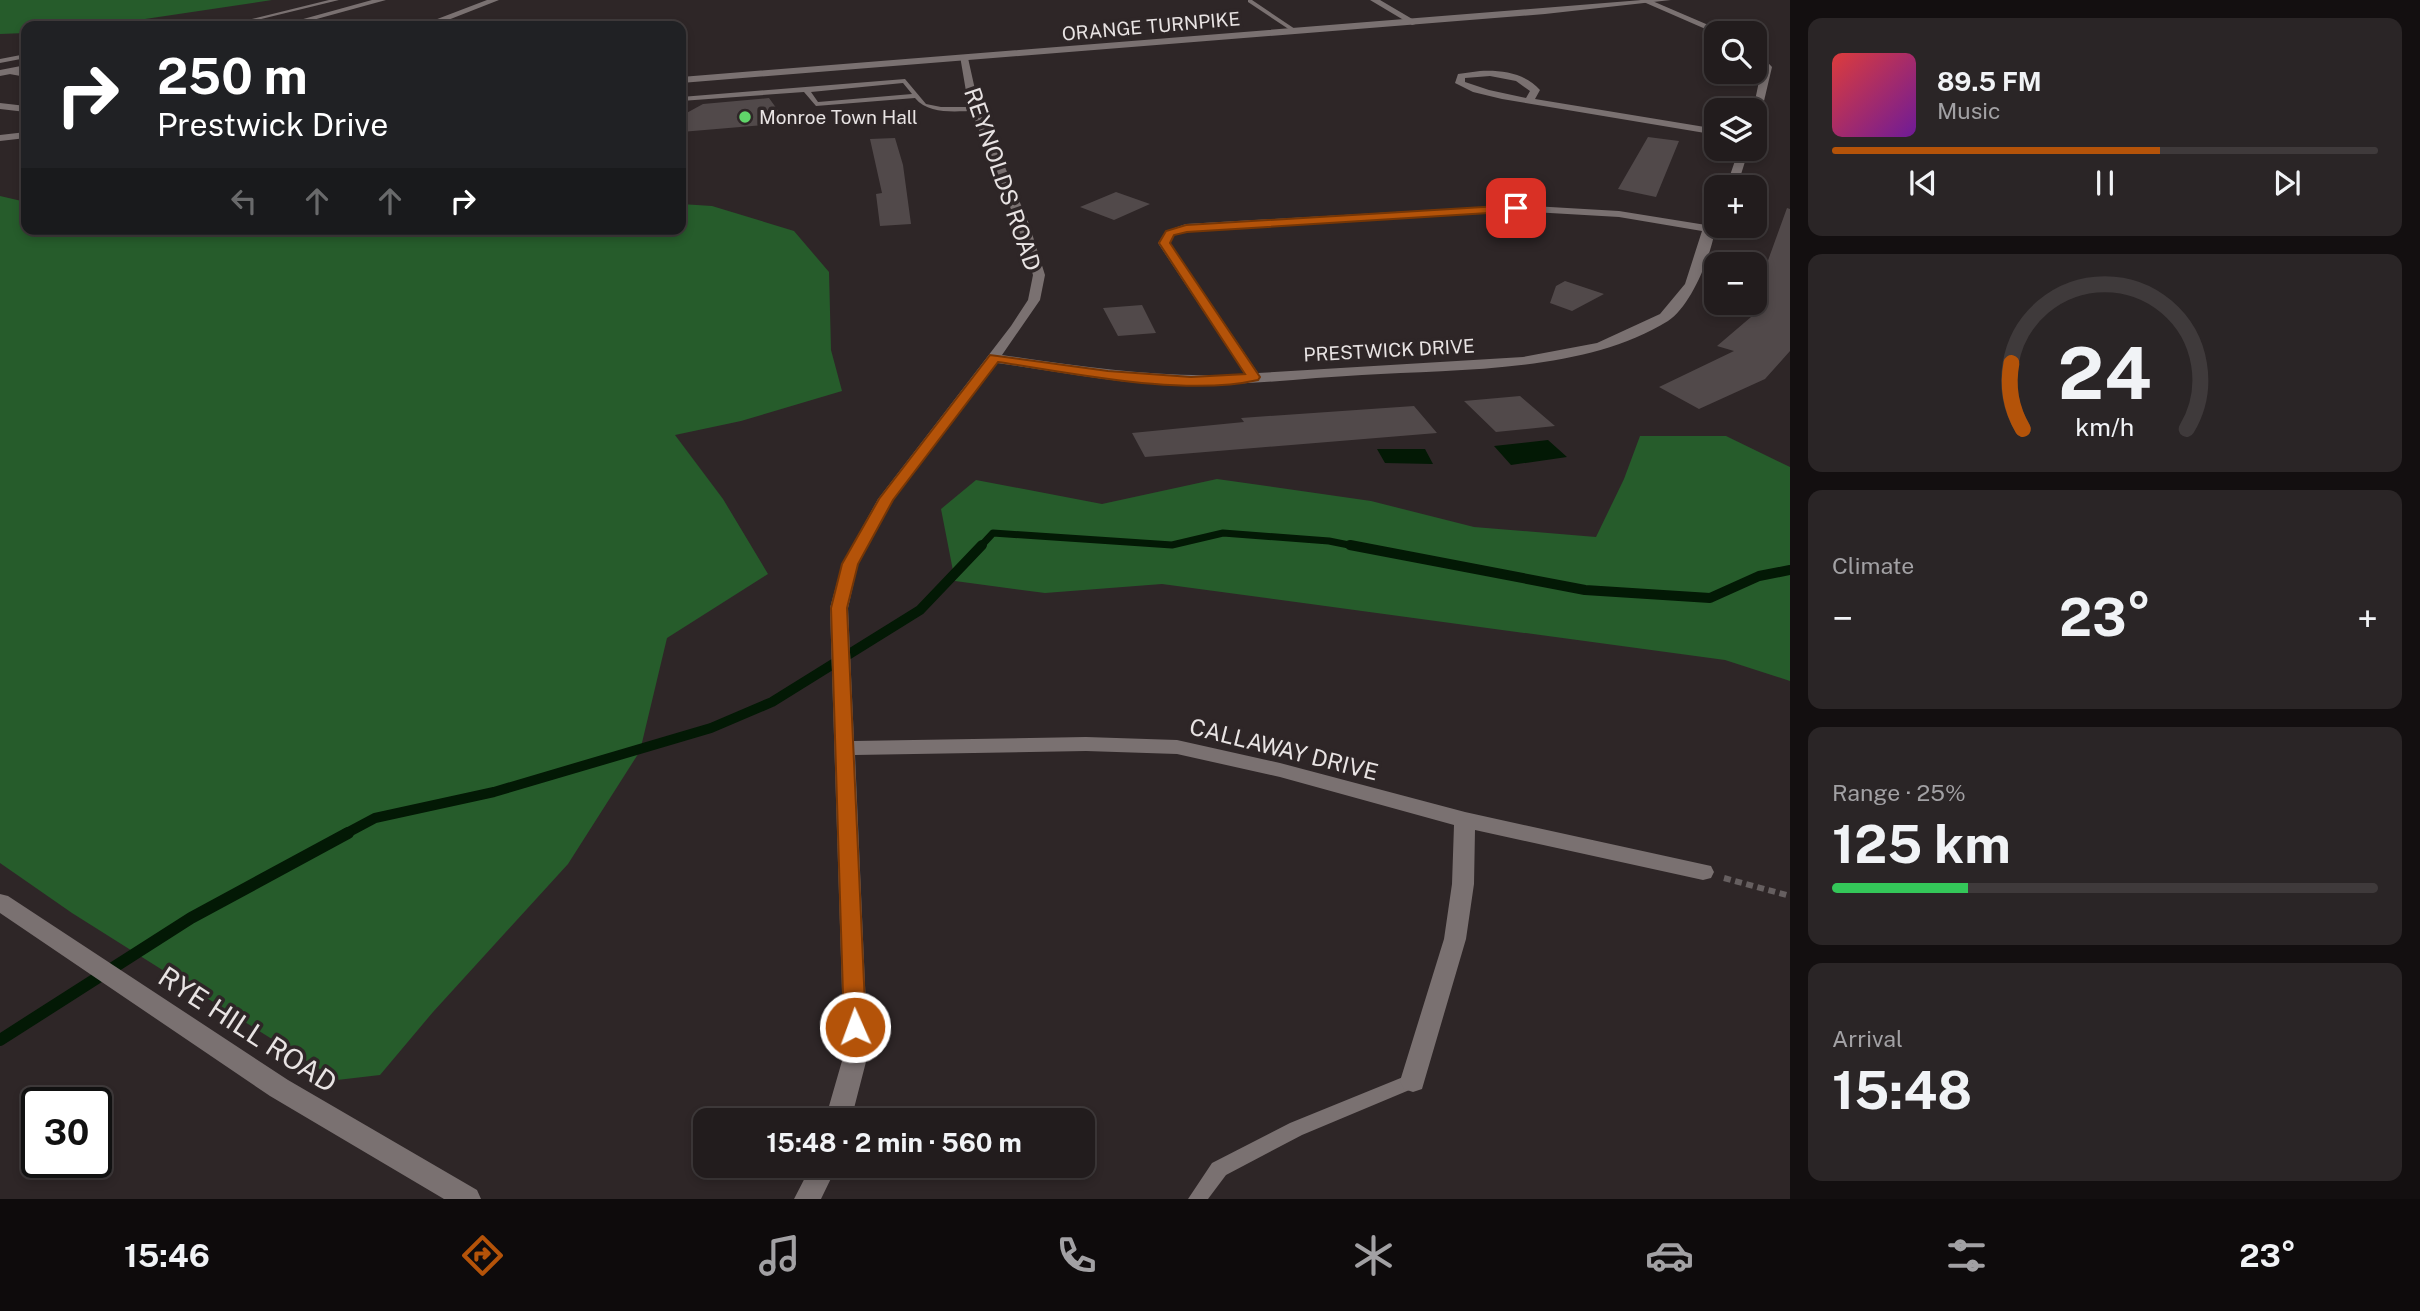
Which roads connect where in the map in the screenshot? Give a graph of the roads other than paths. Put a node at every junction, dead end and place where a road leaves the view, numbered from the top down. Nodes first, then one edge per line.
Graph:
1 (336, 0) edge
2 (382, 0) edge
3 (495, 0) edge
4 (1374, 0) edge
5 (1667, 0) edge
6 (1250, 1) edge
7 (1646, 1) edge
8 (247, 21) edge
9 (301, 21) edge
10 (439, 21) edge
11 (1415, 23) junction
12 (1704, 25) edge
13 (1295, 32) junction
14 (21, 57) edge
15 (963, 58) junction
16 (0, 61) edge
17 (21, 69) edge
18 (3, 72) edge
19 (21, 74) edge
20 (686, 80) edge
21 (806, 90) junction
22 (917, 96) junction
23 (686, 100) edge
24 (1529, 101) junction
25 (0, 106) edge
26 (21, 108) edge
27 (975, 109) junction
28 (1704, 130) edge
29 (21, 136) edge
30 (0, 138) edge
31 (1704, 228) edge
32 (1706, 238) edge
33 (995, 358) junction
34 (1254, 377) junction
35 (846, 748) junction
36 (1465, 820) junction
37 (1703, 873) road end
38 (0, 902) edge
39 (1413, 1081) joint
40 (841, 1108) edge
41 (818, 1178) edge
42 (468, 1199) edge
43 (807, 1199) edge
44 (1197, 1199) edge

1 - 8 lane
2 - 9 street
3 - 10 street
4 - 11 street
5 - 7 street, ORANGE TURNPIKE
6 - 13 lane
7 - 11 street, ORANGE TURNPIKE
7 - 12 street
11 - 13 street, ORANGE TURNPIKE
13 - 15 street, ORANGE TURNPIKE
14 - 16 lane
15 - 20 street, ORANGE TURNPIKE
15 - 27 street, REYNOLDS ROAD
17 - 18 street
18 - 19 lane
21 - 22 lane
21 - 22 lane
21 - 23 lane
22 - 27 lane
24 - 24 street
24 - 28 street
25 - 26 street
27 - 33 street, REYNOLDS ROAD
29 - 30 street
31 - 34 street
32 - 34 street, PRESTWICK DRIVE
33 - 34 street, PRESTWICK DRIVE
33 - 35 street, REYNOLDS ROAD
35 - 36 street, CALLAWAY DRIVE
35 - 40 street, REYNOLDS ROAD
36 - 37 street, CALLAWAY DRIVE
36 - 39 street
38 - 42 street, RYE HILL ROAD
39 - 44 lane
41 - 43 street

